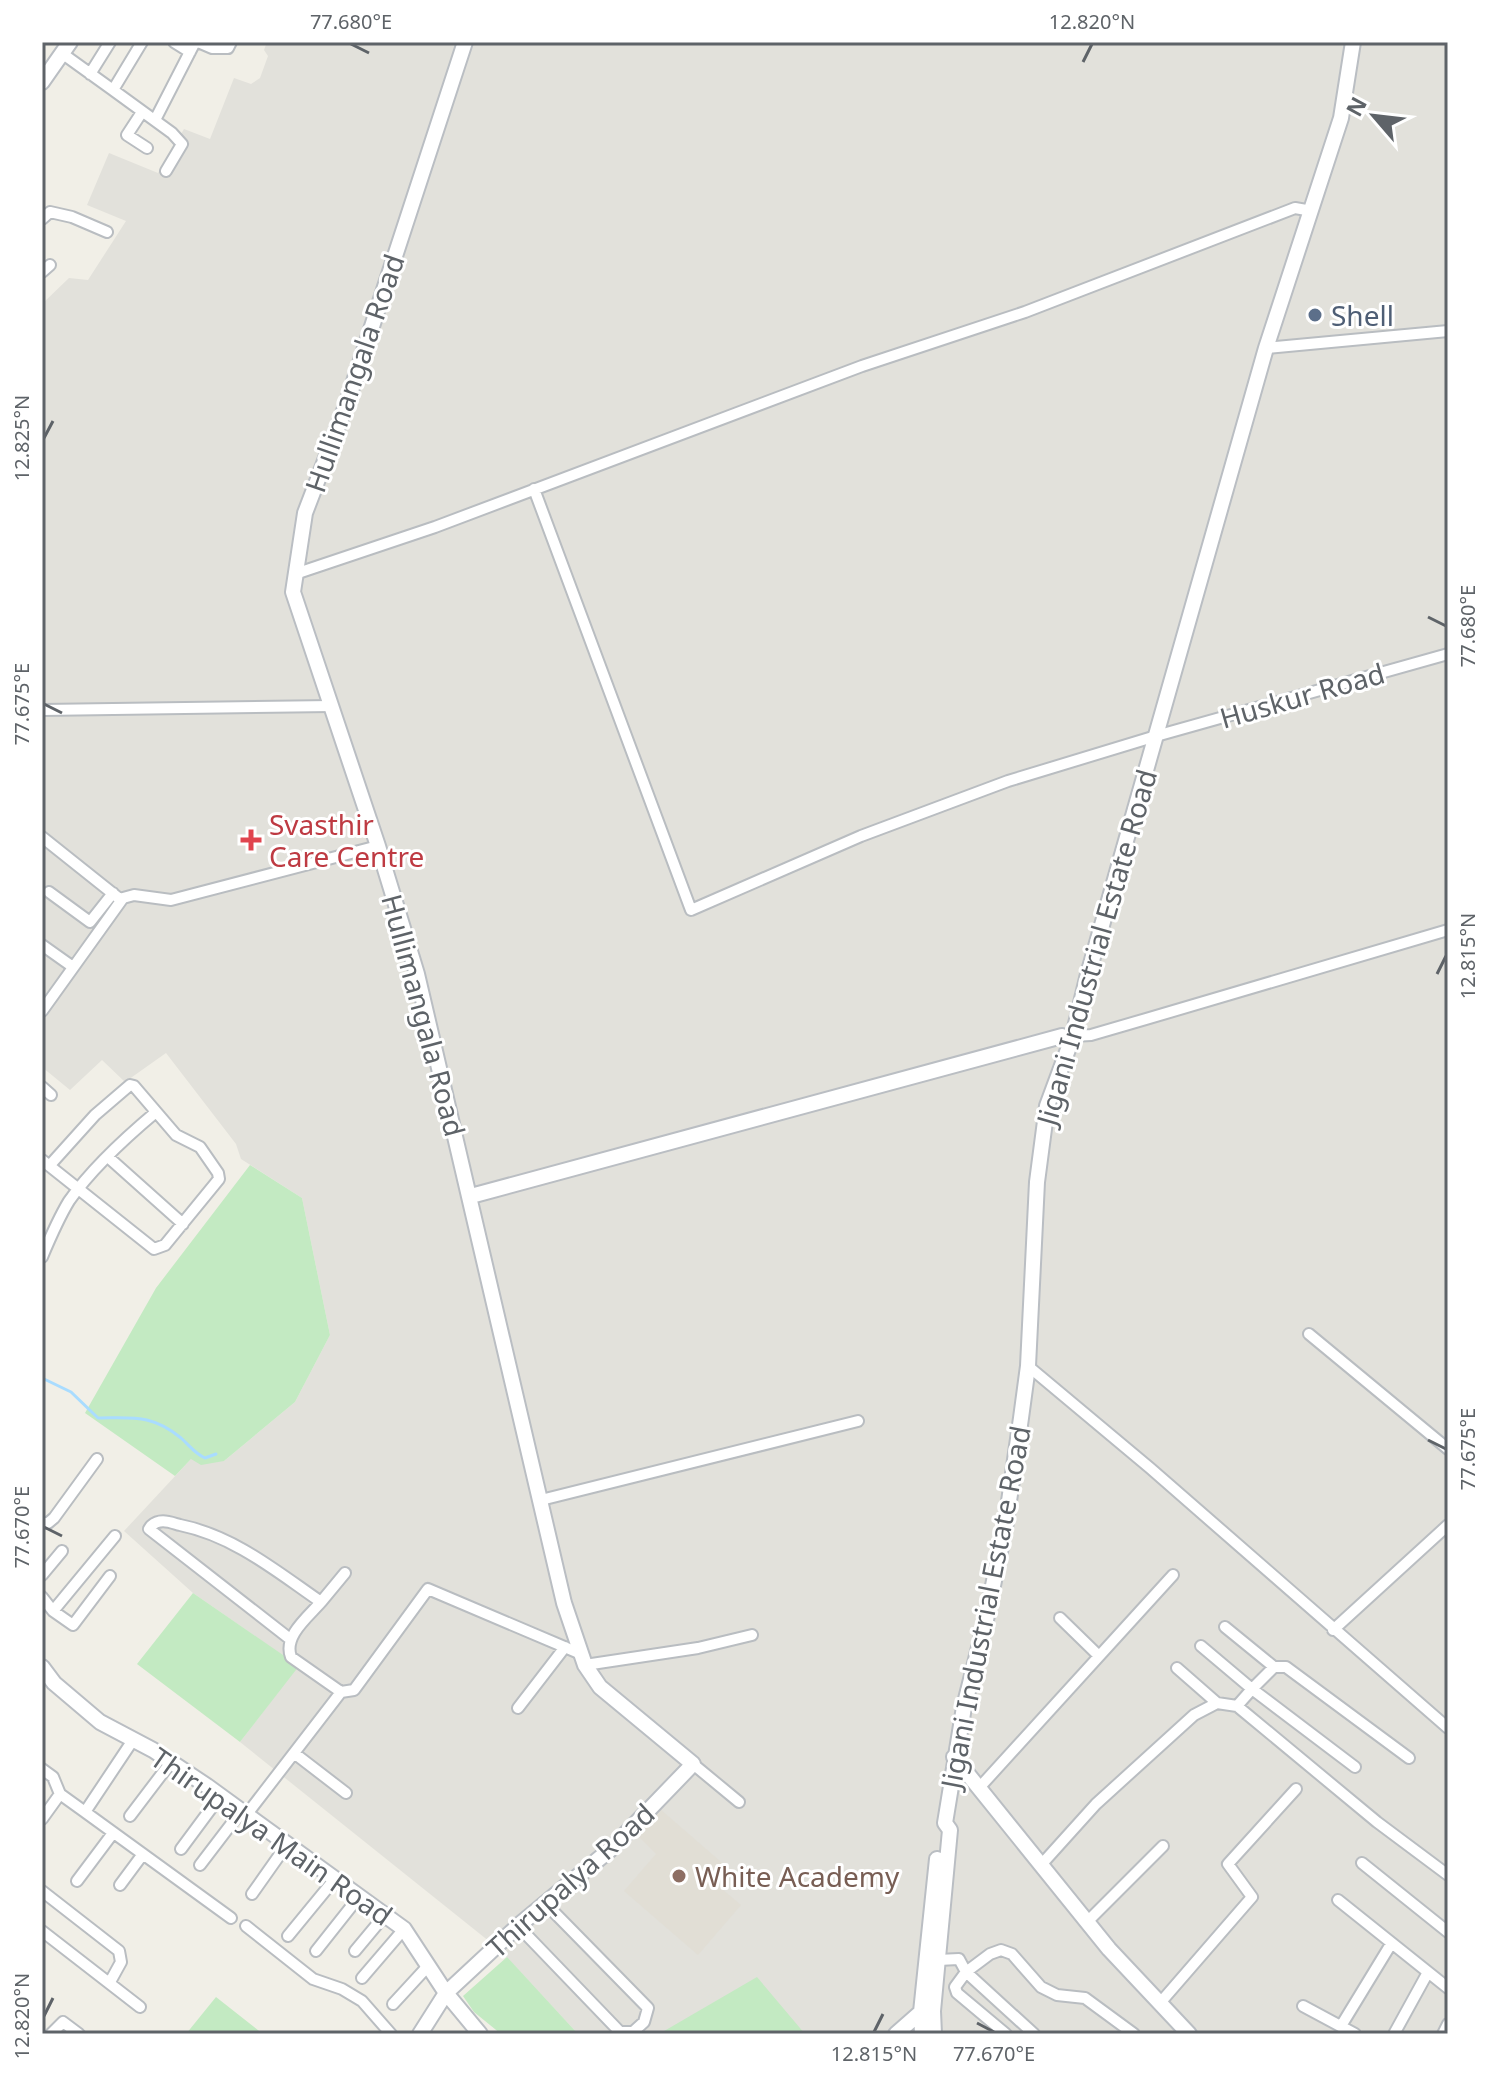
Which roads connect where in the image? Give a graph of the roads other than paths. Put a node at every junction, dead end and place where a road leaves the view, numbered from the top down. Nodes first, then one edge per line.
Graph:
1 (110, 42) edge
2 (142, 42) edge
3 (174, 42) edge
4 (231, 42) edge
5 (465, 42) edge
6 (1353, 42) edge
7 (194, 45) edge
8 (66, 48) edge
9 (90, 74) junction
10 (42, 82) edge
11 (113, 90) junction
12 (142, 112) junction
13 (155, 120) junction
14 (147, 148) dead end
15 (166, 171) dead end
16 (1312, 211) junction
17 (42, 219) edge
18 (107, 232) dead end
19 (1448, 331) edge
20 (1266, 348) junction
21 (534, 489) junction
22 (295, 574) junction
23 (1448, 654) edge
24 (332, 706) junction
25 (42, 710) edge
26 (1156, 736) junction
27 (42, 837) edge
28 (378, 846) junction
29 (49, 892) dead end
30 (117, 896) junction
31 (1448, 930) edge
32 (42, 945) edge
33 (73, 967) junction
34 (46, 998) edge
35 (42, 1011) edge
36 (1068, 1036) junction
37 (42, 1087) edge
38 (51, 1095) dead end
39 (156, 1112) junction
40 (108, 1157) junction
41 (46, 1163) edge
42 (79, 1188) junction
43 (471, 1196) junction
44 (183, 1224) junction
45 (42, 1257) edge
46 (1309, 1334) dead end
47 (1028, 1366) junction
48 (858, 1421) dead end
49 (1448, 1449) edge
50 (97, 1459) dead end
51 (541, 1500) junction
52 (42, 1523) edge
53 (1448, 1525) edge
54 (115, 1536) dead end
55 (62, 1551) dead end
56 (345, 1573) dead end
57 (42, 1575) edge
58 (1173, 1575) dead end
59 (110, 1576) dead end
60 (42, 1597) edge
61 (321, 1602) junction
62 (53, 1611) junction
63 (1060, 1618) dead end
64 (1225, 1627) dead end
65 (1333, 1630) junction
66 (752, 1635) dead end
67 (290, 1639) junction
68 (1201, 1646) dead end
69 (565, 1647) junction
70 (1099, 1656) junction
71 (583, 1659) junction
72 (42, 1667) edge
73 (1274, 1667) junction
74 (1177, 1668) dead end
75 (1252, 1689) junction
76 (341, 1692) junction
77 (1217, 1703) junction
78 (1237, 1706) junction
79 (518, 1708) dead end
80 (1448, 1728) edge
81 (133, 1740) junction
82 (294, 1753) junction
83 (954, 1757) junction
84 (1409, 1758) dead end
85 (171, 1762) junction
86 (693, 1764) junction
87 (1355, 1767) dead end
88 (42, 1769) edge
89 (979, 1788) junction
90 (1296, 1789) dead end
91 (346, 1793) dead end
92 (60, 1794) junction
93 (221, 1795) junction
94 (739, 1802) dead end
95 (85, 1812) junction
96 (244, 1812) junction
97 (130, 1816) dead end
98 (42, 1819) edge
99 (945, 1823) junction
100 (113, 1833) junction
101 (288, 1843) junction
102 (1163, 1846) dead end
103 (181, 1849) dead end
104 (143, 1854) junction
105 (1362, 1863) dead end
106 (200, 1865) dead end
107 (1041, 1865) junction
108 (1448, 1875) edge
109 (334, 1880) junction
110 (77, 1881) dead end
111 (120, 1885) dead end
112 (42, 1891) edge
113 (252, 1894) dead end
114 (358, 1898) junction
115 (1338, 1900) dead end
116 (545, 1903) junction
117 (385, 1915) junction
118 (231, 1918) dead end
119 (1087, 1922) junction
120 (246, 1926) dead end
121 (518, 1926) junction
122 (404, 1929) junction
123 (42, 1931) edge
124 (1448, 1932) edge
125 (288, 1936) dead end
126 (1391, 1944) junction
127 (316, 1951) dead end
128 (355, 1951) dead end
129 (938, 1960) junction
130 (428, 1966) junction
131 (966, 1972) junction
132 (1427, 1974) junction
133 (362, 1978) dead end
134 (110, 1982) junction
135 (1448, 1988) edge
136 (446, 1993) junction
137 (1160, 2003) junction
138 (393, 2004) dead end
139 (1303, 2006) dead end
140 (140, 2007) dead end
141 (927, 2011) junction
142 (1448, 2024) edge
143 (1341, 2026) junction
144 (51, 2034) edge
145 (79, 2034) edge
146 (391, 2034) edge
147 (420, 2034) edge
148 (480, 2034) edge
149 (896, 2034) edge
150 (922, 2034) edge
151 (934, 2034) edge
152 (1006, 2034) edge
153 (1034, 2034) edge
154 (1134, 2034) edge
155 (1189, 2034) edge
156 (1355, 2034) edge
157 (1394, 2034) edge
158 (1443, 2034) edge

1 - 9 street
2 - 11 street
3 - 7 street
4 - 7 street
5 - 22 street, Hullimangala Road
6 - 16 street, Jigani Industrial Estate Road
7 - 13 street
8 - 9 street
8 - 10 street
9 - 11 street
11 - 12 street
12 - 13 street
12 - 14 street
13 - 15 street
16 - 20 street, Jigani Industrial Estate Road
16 - 21 street
17 - 18 street
19 - 20 street
20 - 26 street, Jigani Industrial Estate Road
21 - 22 street
21 - 26 street, Huskur Road
22 - 24 street, Hullimangala Road
23 - 26 street, Huskur Road
24 - 25 street
24 - 28 street, Hullimangala Road
26 - 36 street, Jigani Industrial Estate Road
27 - 30 street
28 - 30 street
28 - 43 street, Hullimangala Road
29 - 30 street
30 - 33 street
31 - 36 street
32 - 33 street
33 - 34 street
34 - 35 street
36 - 43 street
36 - 47 street, Jigani Industrial Estate Road
37 - 38 street
39 - 40 street
39 - 41 street
39 - 44 street
40 - 42 street
40 - 44 street
41 - 42 street
42 - 44 street
42 - 45 street
43 - 51 street, Hullimangala Road
46 - 49 street
47 - 65 street
47 - 83 street, Jigani Industrial Estate Road
48 - 51 street
50 - 52 street
51 - 71 street, Hullimangala Road
53 - 65 street
54 - 62 street
55 - 57 street
56 - 61 street
58 - 70 street
59 - 62 street
60 - 62 street
61 - 67 street
61 - 67 street
63 - 70 street
64 - 73 street
65 - 80 street
66 - 71 street
67 - 76 street
68 - 75 street
69 - 71 street
69 - 76 street
69 - 79 street
70 - 89 street
71 - 86 street, Hullimangala Road
72 - 81 street, Thirupalya Main Road
73 - 75 street
73 - 84 street
74 - 77 street
75 - 78 street
75 - 87 street
76 - 82 street
77 - 78 street
77 - 107 street
78 - 108 street
81 - 85 street, Thirupalya Main Road
81 - 95 street
82 - 91 street
82 - 96 street
83 - 89 street
83 - 99 street, Jigani Industrial Estate Road
85 - 93 street, Thirupalya Main Road
85 - 97 street
86 - 94 street, Hullimangala Road
86 - 116 street, Thirupalya Road
88 - 92 street
89 - 107 street
90 - 137 street
92 - 95 street
92 - 98 street
93 - 96 street, Thirupalya Main Road
93 - 103 street
95 - 100 street
96 - 101 street, Thirupalya Main Road
96 - 106 street
99 - 129 street, Jigani Industrial Estate Road
99 - 141 street, Jigani Industrial Estate Road
100 - 104 street
100 - 110 street
101 - 109 street, Thirupalya Main Road
101 - 113 street
102 - 119 street
104 - 111 street
104 - 118 street
105 - 124 street
107 - 119 street
109 - 114 street, Thirupalya Main Road
109 - 125 street
112 - 134 street
114 - 117 street, Thirupalya Main Road
114 - 127 street
115 - 126 street
116 - 121 street, Thirupalya Road
116 - 121 street
117 - 122 street, Thirupalya Main Road
117 - 128 street
119 - 137 street
120 - 146 street
121 - 136 street, Thirupalya Road
122 - 130 street, Thirupalya Main Road
122 - 133 street
123 - 134 street
126 - 132 street
126 - 143 street
129 - 131 street
129 - 141 street, Jigani Industrial Estate Road
130 - 136 street, Thirupalya Main Road
130 - 138 street
131 - 152 street
131 - 153 street
131 - 154 street
132 - 135 street
132 - 157 street
134 - 140 street
136 - 147 street
136 - 148 street, Thirupalya Main Road
137 - 155 street
139 - 143 street
141 - 149 street
141 - 150 street, Jigani Industrial Estate Road
141 - 151 street, Jigani Industrial Estate Road
142 - 158 street
143 - 156 street
144 - 145 street

